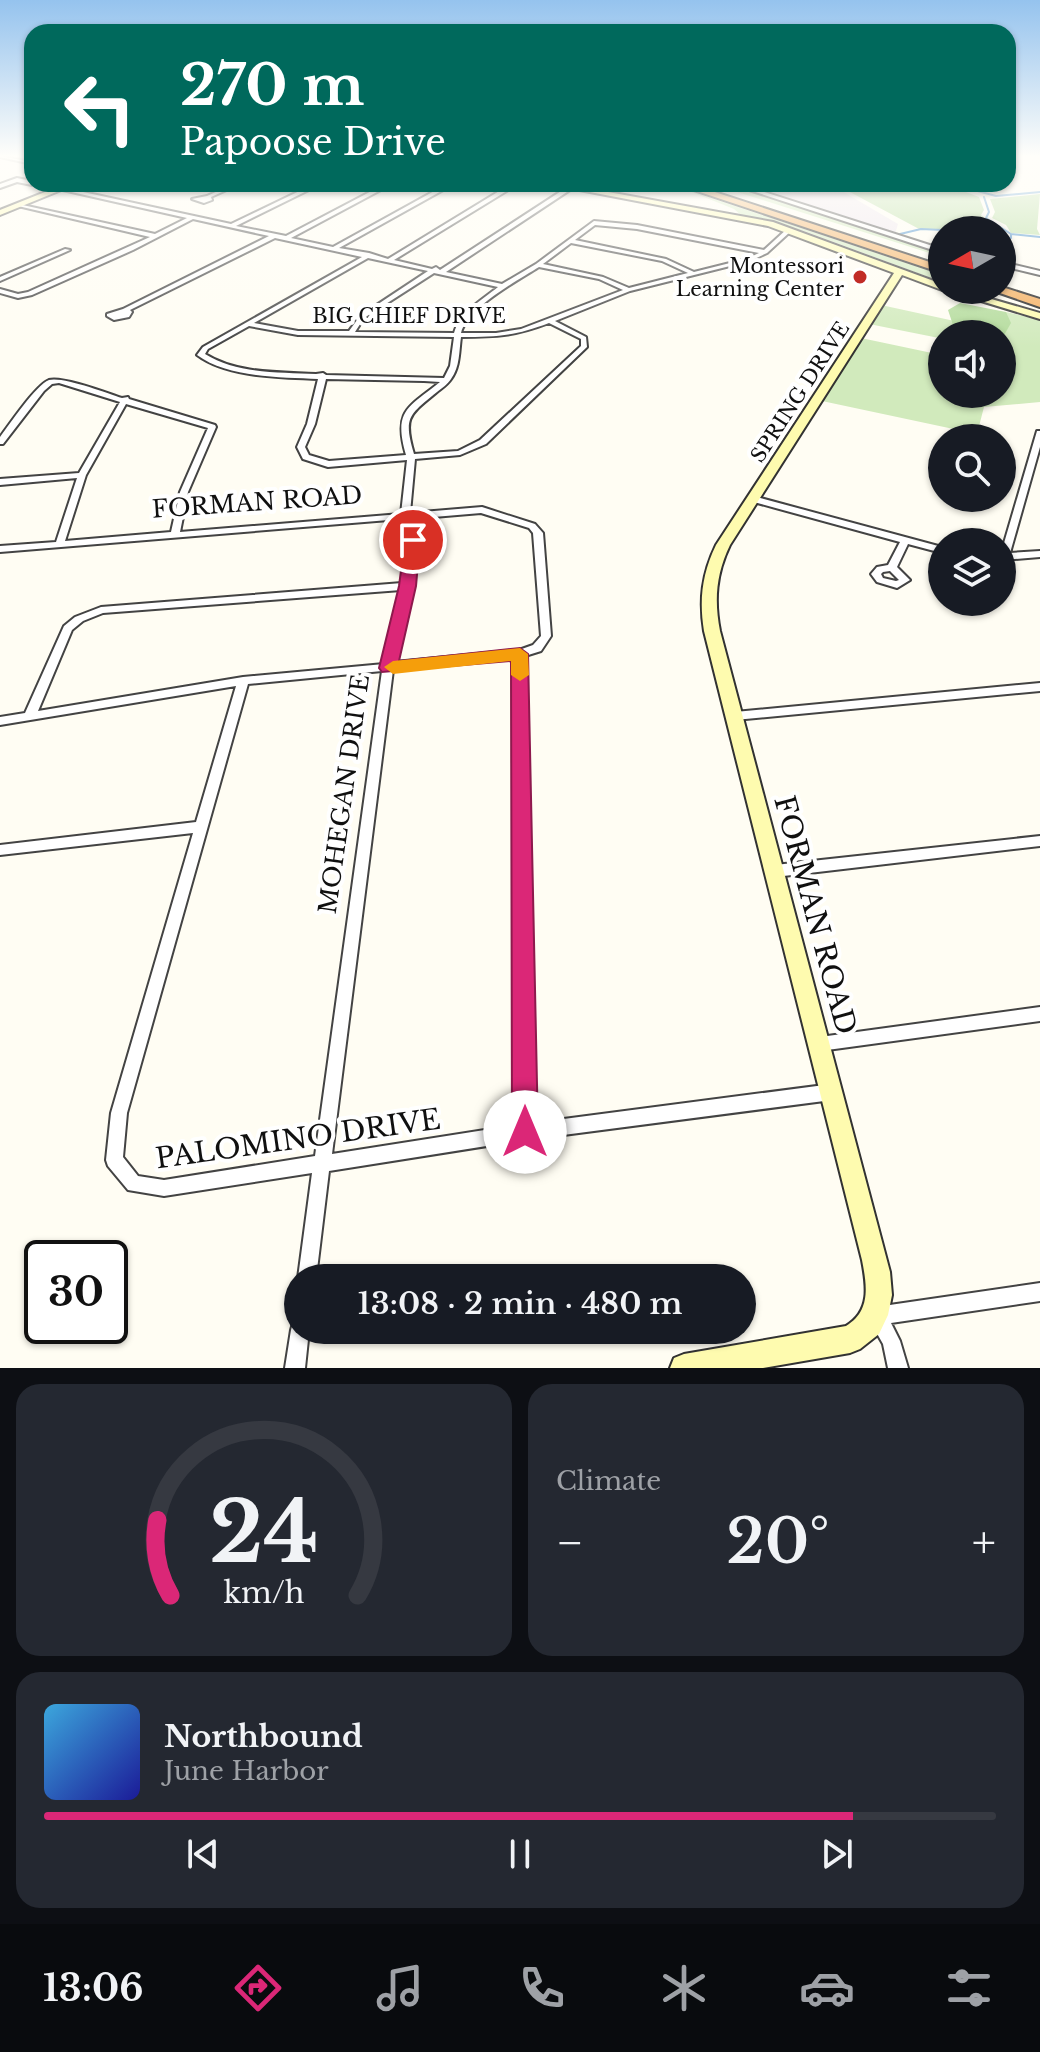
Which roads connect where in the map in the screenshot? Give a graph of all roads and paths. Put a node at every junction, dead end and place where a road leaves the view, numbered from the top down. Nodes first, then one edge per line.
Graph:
1 (84, 220) edge
2 (188, 220) edge
3 (208, 220) edge
4 (244, 220) edge
5 (321, 220) edge
6 (386, 220) edge
7 (456, 220) edge
8 (519, 220) edge
9 (749, 220) edge
10 (790, 220) edge
11 (810, 220) edge
12 (845, 220) edge
13 (233, 225) junction
14 (789, 230) junction
15 (277, 235) junction
16 (154, 236) junction
17 (288, 237) junction
18 (570, 241) junction
19 (928, 246) edge
20 (335, 248) junction
21 (67, 250) dead end
22 (765, 252) junction
23 (369, 255) junction
24 (928, 258) edge
25 (390, 260) junction
26 (538, 265) junction
27 (928, 265) edge
28 (1016, 267) edge
29 (439, 270) junction
30 (900, 271) junction
31 (692, 273) junction
32 (1040, 273) edge
33 (0, 279) edge
34 (928, 282) edge
35 (503, 286) junction
36 (1016, 288) edge
37 (628, 290) junction
38 (0, 291) edge
39 (1016, 291) edge
40 (1040, 294) edge
41 (1040, 303) edge
42 (998, 304) edge
43 (125, 310) dead end
44 (1040, 316) edge
45 (551, 321) junction
46 (248, 324) junction
47 (351, 333) junction
48 (457, 335) junction
49 (323, 375) junction
50 (447, 380) junction
51 (125, 399) junction
52 (1040, 433) edge
53 (0, 442) edge
54 (411, 457) junction
55 (82, 475) junction
56 (0, 482) edge
57 (1040, 486) edge
58 (1025, 487) junction
59 (753, 499) junction
60 (405, 518) junction
61 (1013, 528) edge
62 (732, 533) joint
63 (175, 534) junction
64 (905, 541) junction
65 (60, 543) junction
66 (928, 547) edge
67 (0, 549) edge
68 (1040, 554) edge
69 (1016, 555) edge
70 (892, 568) dead end
71 (407, 586) junction
72 (520, 654) junction
73 (388, 668) junction
74 (243, 681) junction
75 (1040, 687) edge
76 (30, 715) junction
77 (735, 716) junction
78 (0, 721) edge
79 (200, 827) junction
80 (1040, 841) edge
81 (0, 850) edge
82 (775, 871) junction
83 (1040, 1014) edge
84 (820, 1044) junction
85 (832, 1092) junction
86 (525, 1132) junction
87 (321, 1165) junction
88 (309, 1264) edge
89 (1040, 1292) edge
90 (876, 1316) junction
91 (298, 1344) edge
92 (295, 1368) edge
93 (684, 1368) edge
94 (898, 1368) edge

1 - 16 street
2 - 16 street
3 - 13 street
4 - 13 street
5 - 17 street
6 - 20 street
7 - 25 street
8 - 29 street
9 - 14 street
10 - 27 highway
11 - 24 highway
12 - 19 street
13 - 15 street
14 - 22 street, BIG CHIEF DRIVE
14 - 30 street
15 - 17 street
15 - 43 street
16 - 38 street
17 - 20 street
18 - 22 street
18 - 26 street
18 - 31 street
20 - 23 street
21 - 33 street
22 - 31 street, BIG CHIEF DRIVE
23 - 25 street
23 - 46 street
25 - 29 street
26 - 35 street
26 - 37 street
28 - 32 street
29 - 35 street
29 - 47 street
30 - 34 street
30 - 59 street, SPRING DRIVE
31 - 37 street, BIG CHIEF DRIVE
35 - 48 street
36 - 40 highway
37 - 45 street, BIG CHIEF DRIVE
39 - 41 highway
42 - 44 street
45 - 48 street, BIG CHIEF DRIVE
45 - 54 street
46 - 47 street, BIG CHIEF DRIVE
46 - 49 street
47 - 48 street, BIG CHIEF DRIVE
48 - 50 street
49 - 50 street
49 - 54 street
50 - 54 street, MOHEGAN DRIVE
51 - 53 street
51 - 55 street
51 - 63 street
52 - 58 street
54 - 60 street, MOHEGAN DRIVE
55 - 56 street
55 - 65 street
57 - 58 street
58 - 61 street
59 - 62 street, SPRING DRIVE
59 - 64 street
60 - 63 street, FORMAN ROAD
60 - 71 street, MOHEGAN DRIVE
60 - 72 street, FORMAN ROAD
62 - 77 street, FORMAN ROAD
63 - 65 street, FORMAN ROAD
64 - 66 street
64 - 70 street
65 - 67 street, FORMAN ROAD
68 - 69 street
71 - 73 street, MOHEGAN DRIVE
71 - 76 street
72 - 73 street
72 - 86 street
73 - 74 street
73 - 87 street, MOHEGAN DRIVE
74 - 76 street
74 - 79 street
75 - 77 street
76 - 78 street
77 - 82 street, FORMAN ROAD
79 - 81 street
79 - 87 street, PALOMINO DRIVE
80 - 82 street
82 - 84 street, FORMAN ROAD
83 - 84 street
84 - 85 street, FORMAN ROAD
85 - 86 street, PALOMINO DRIVE
85 - 90 street, FORMAN ROAD
86 - 87 street, PALOMINO DRIVE
87 - 88 street, MOHEGAN DRIVE
89 - 90 street
90 - 93 street
90 - 94 street
91 - 92 street

